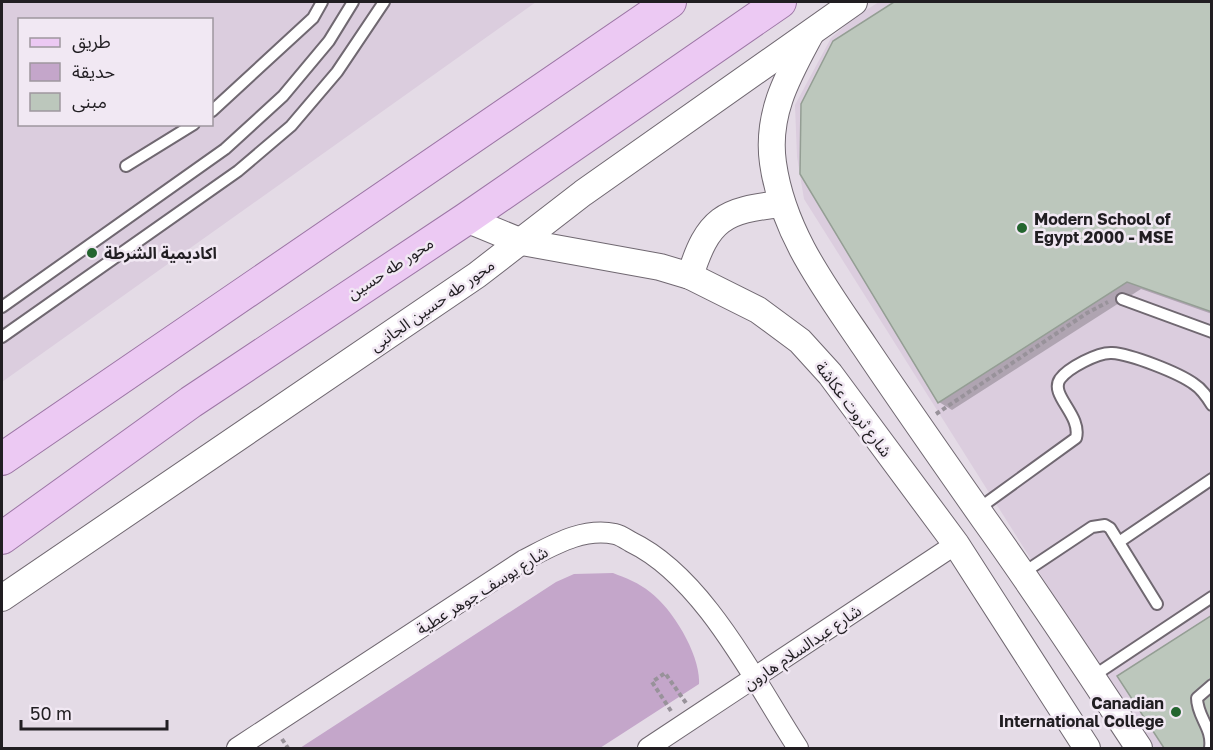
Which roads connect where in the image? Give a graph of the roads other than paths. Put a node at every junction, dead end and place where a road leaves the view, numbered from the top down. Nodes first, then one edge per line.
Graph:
1 (322, 2) edge
2 (353, 2) edge
3 (384, 2) edge
4 (670, 2) edge
5 (780, 2) edge
6 (854, 2) edge
7 (813, 29) junction
8 (213, 110) edge
9 (191, 126) edge
10 (126, 166) dead end
11 (782, 204) junction
12 (466, 219) junction
13 (522, 242) junction
14 (690, 276) junction
15 (1122, 298) road end
16 (2, 307) edge
17 (1212, 332) edge
18 (2, 337) edge
19 (1212, 405) edge
20 (2, 459) edge
21 (1212, 479) edge
22 (977, 509) junction
23 (2, 538) edge
24 (1119, 542) junction
25 (956, 544) junction
26 (1016, 563) junction
27 (975, 574) junction
28 (1212, 597) edge
29 (2, 598) edge
30 (1157, 604) dead end
31 (1092, 677) junction
32 (754, 679) junction
33 (1212, 685) edge
34 (237, 748) edge
35 (648, 748) edge
36 (798, 748) edge
37 (1088, 748) edge
38 (1139, 748) edge
39 (1210, 748) edge

1 - 8 lane
2 - 16 lane
3 - 18 lane
4 - 20 main road
5 - 12 main road, محور طه حسين
6 - 7 street, محور طه حسين الجانبى
7 - 11 street
7 - 13 street, محور طه حسين الجانبى
9 - 10 lane
11 - 14 street
11 - 22 street
12 - 13 street, شارع ثروت عكاشة
12 - 23 main road, محور طه حسين
13 - 14 street, شارع ثروت عكاشة
13 - 29 street, محور طه حسين الجانبى
14 - 25 street, شارع ثروت عكاشة
15 - 17 lane
19 - 22 lane
21 - 24 lane
22 - 26 street
24 - 26 lane
24 - 30 lane
25 - 27 street, شارع ثروت عكاشة
25 - 32 street, شارع عبدالسلام هارون
26 - 27 street
26 - 31 street
27 - 37 street, شارع ثروت عكاشة
28 - 31 lane
31 - 38 street
32 - 34 street, شارع يوسف جوهر عطية
32 - 35 street, شارع عبدالسلام هارون
32 - 36 street, شارع يوسف جوهر عطية
33 - 39 lane

